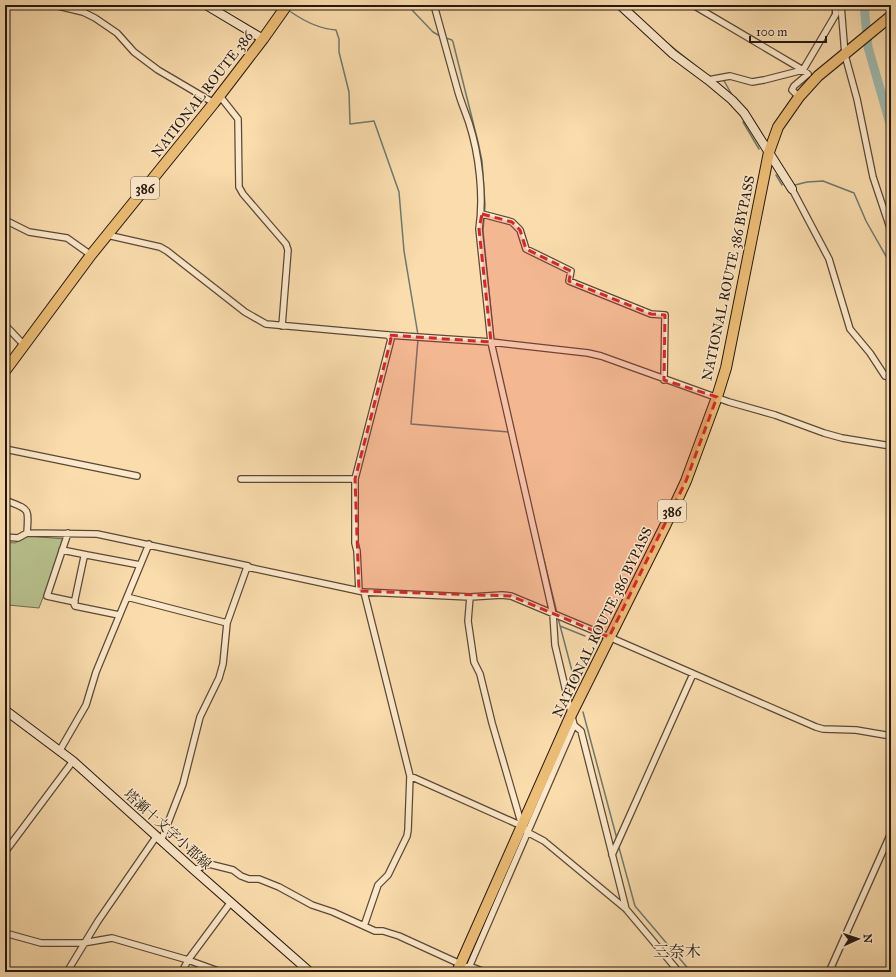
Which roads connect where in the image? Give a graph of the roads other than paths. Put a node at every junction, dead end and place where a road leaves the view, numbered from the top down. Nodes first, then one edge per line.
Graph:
1 (54, 5) edge
2 (206, 5) edge
3 (287, 5) edge
4 (434, 5) edge
5 (693, 5) edge
6 (835, 5) edge
7 (841, 5) edge
8 (623, 6) edge
9 (891, 16) edge
10 (263, 39) junction
11 (849, 51) junction
12 (804, 70) junction
13 (708, 80) junction
14 (799, 97) junction
15 (216, 99) junction
16 (769, 152) junction
17 (792, 189) joint
18 (482, 214) junction
19 (5, 220) edge
20 (891, 231) edge
21 (107, 236) junction
22 (91, 255) junction
23 (5, 325) edge
24 (282, 326) junction
25 (388, 335) junction
26 (490, 342) junction
27 (24, 345) junction
28 (5, 372) edge
29 (891, 377) edge
30 (664, 380) junction
31 (717, 397) junction
32 (891, 446) edge
33 (5, 449) edge
34 (137, 476) dead end
35 (241, 479) dead end
36 (355, 479) junction
37 (5, 500) edge
38 (27, 533) junction
39 (68, 533) junction
40 (5, 537) edge
41 (150, 544) junction
42 (62, 550) junction
43 (87, 555) junction
44 (140, 565) junction
45 (247, 567) junction
46 (361, 591) junction
47 (127, 597) junction
48 (470, 597) junction
49 (75, 602) junction
50 (553, 614) junction
51 (119, 615) junction
52 (227, 623) junction
53 (609, 637) junction
54 (692, 676) junction
55 (5, 710) edge
56 (572, 720) junction
57 (891, 736) edge
58 (60, 750) junction
59 (73, 761) junction
60 (410, 776) junction
61 (524, 829) junction
62 (891, 834) edge
63 (159, 839) junction
64 (5, 852) edge
65 (612, 855) junction
66 (194, 870) junction
67 (231, 902) junction
68 (626, 908) junction
69 (364, 926) junction
70 (5, 933) edge
71 (83, 943) junction
72 (188, 960) junction
73 (464, 969) edge
74 (67, 972) edge
75 (182, 972) edge
76 (221, 972) edge
77 (310, 972) edge
78 (485, 972) edge
79 (679, 972) edge
80 (828, 972) edge

1 - 15 street
2 - 10 main road
3 - 10 highway, NATIONAL ROUTE 386 / 386
4 - 18 street
5 - 12 street
6 - 12 street
7 - 11 street
8 - 13 main road
9 - 11 highway, NATIONAL ROUTE 386 BYPASS / 386
10 - 15 highway, NATIONAL ROUTE 386 / 386
11 - 14 highway, NATIONAL ROUTE 386 BYPASS / 386
11 - 20 street
12 - 13 street
12 - 14 street
13 - 16 main road
14 - 16 highway, NATIONAL ROUTE 386 BYPASS / 386
15 - 21 highway, NATIONAL ROUTE 386 / 386
15 - 24 street
16 - 17 main road
16 - 31 highway, NATIONAL ROUTE 386 BYPASS / 386
17 - 29 street
18 - 26 street
18 - 30 street
19 - 22 street
21 - 22 highway, NATIONAL ROUTE 386 / 386
21 - 24 street
22 - 27 highway, NATIONAL ROUTE 386 / 386
23 - 27 street
24 - 25 street
25 - 26 street
25 - 36 street
26 - 30 street
26 - 50 street
27 - 28 highway, NATIONAL ROUTE 386 / 386
30 - 31 street
31 - 32 street
31 - 53 highway, NATIONAL ROUTE 386 BYPASS / 386
33 - 34 street
35 - 36 street
36 - 46 street
37 - 38 street
38 - 39 street
38 - 40 street
39 - 41 street
39 - 42 street
41 - 44 street
41 - 45 street
42 - 43 street
42 - 49 street
43 - 44 street
43 - 49 street
44 - 47 street
45 - 46 street
45 - 52 street
46 - 48 street
46 - 60 street
47 - 51 street
47 - 52 street
48 - 50 street
48 - 61 street
49 - 51 street
50 - 53 street
50 - 56 street
51 - 58 street
52 - 63 street
53 - 54 street
53 - 56 highway, NATIONAL ROUTE 386 BYPASS / 386
54 - 57 street
54 - 65 street
55 - 58 main road, 塔瀬十文字小郡線
56 - 61 highway, NATIONAL ROUTE 386 BYPASS / 386
56 - 65 street
58 - 59 main road, 塔瀬十文字小郡線
59 - 63 main road, 塔瀬十文字小郡線
59 - 64 street
60 - 61 street
60 - 69 street
61 - 68 street
61 - 73 highway, NATIONAL ROUTE 386 BYPASS / 386
62 - 80 street
63 - 66 main road, 塔瀬十文字小郡線
63 - 71 street
65 - 68 street
66 - 67 main road, 塔瀬十文字小郡線
66 - 69 street
67 - 72 street
67 - 77 main road, 塔瀬十文字小郡線
68 - 79 street
69 - 73 street
70 - 71 street
71 - 72 street
71 - 74 street
72 - 75 street
72 - 76 street
73 - 78 street

